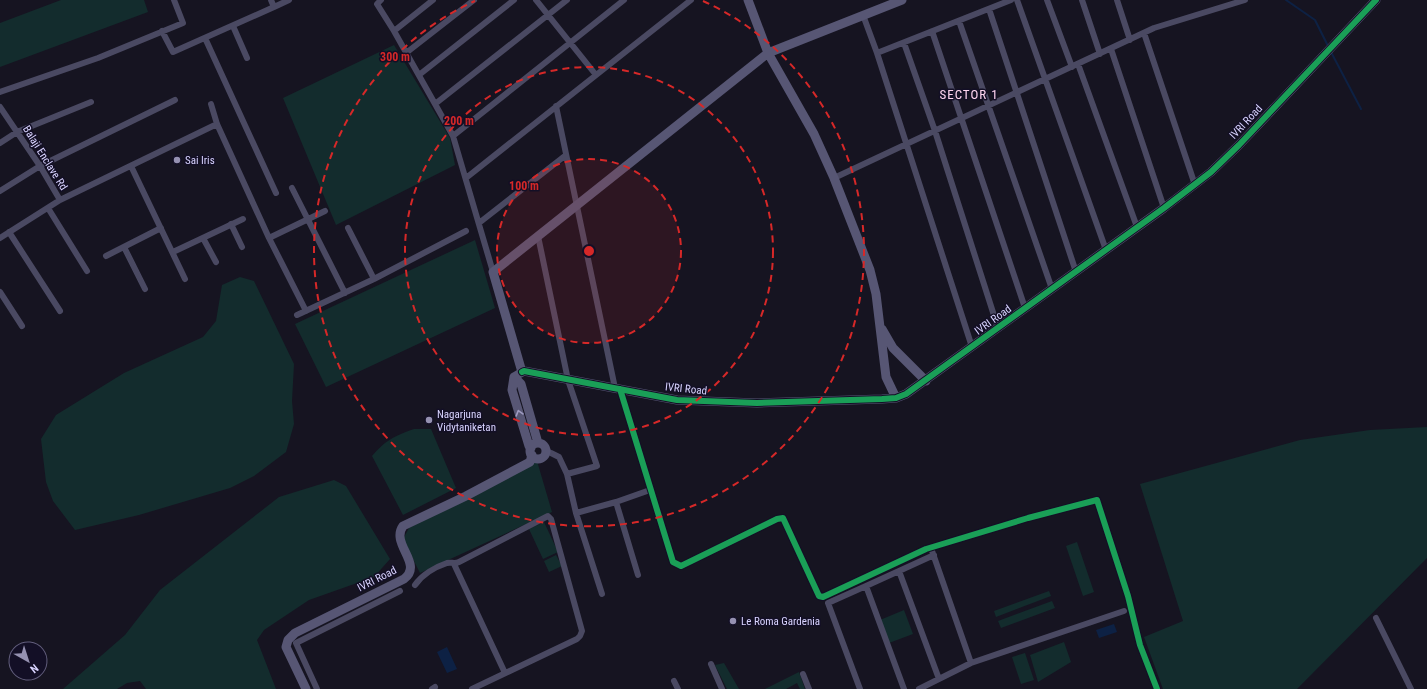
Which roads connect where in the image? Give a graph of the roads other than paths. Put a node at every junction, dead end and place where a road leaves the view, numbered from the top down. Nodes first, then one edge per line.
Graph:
1 (174, 0) edge
2 (271, 0) edge
3 (289, 0) edge
4 (381, 0) edge
5 (433, 0) edge
6 (474, 0) edge
7 (514, 0) edge
8 (536, 0) edge
9 (567, 0) edge
10 (624, 0) edge
11 (690, 0) edge
12 (748, 0) edge
13 (902, 0) edge
14 (1011, 0) edge
15 (1017, 0) edge
16 (1047, 0) edge
17 (1082, 0) edge
18 (1117, 0) edge
19 (1246, 0) edge
20 (1376, 0) edge
21 (274, 7) junction
22 (988, 9) junction
23 (548, 15) junction
24 (863, 15) junction
25 (959, 21) junction
26 (232, 26) junction
27 (162, 31) junction
28 (394, 31) junction
29 (932, 32) junction
30 (1144, 33) junction
31 (205, 38) junction
32 (1130, 40) junction
33 (571, 43) junction
34 (904, 43) junction
35 (1111, 49) junction
36 (406, 53) junction
37 (768, 53) junction
38 (877, 53) junction
39 (1100, 54) junction
40 (247, 58) dead end
41 (1075, 65) junction
42 (419, 75) junction
43 (596, 75) junction
44 (1045, 80) junction
45 (0, 92) edge
46 (1016, 93) junction
47 (175, 100) dead end
48 (91, 102) dead end
49 (211, 104) dead end
50 (435, 104) junction
51 (989, 105) junction
52 (556, 106) junction
53 (0, 107) edge
54 (961, 118) junction
55 (217, 124) junction
56 (935, 131) junction
57 (17, 132) junction
58 (453, 136) junction
59 (0, 143) edge
60 (906, 144) junction
61 (566, 155) junction
62 (40, 166) junction
63 (131, 166) junction
64 (466, 178) junction
65 (834, 178) junction
66 (1195, 185) junction
67 (292, 188) dead end
68 (0, 191) edge
69 (276, 193) dead end
70 (60, 200) junction
71 (577, 205) junction
72 (48, 208) junction
73 (1164, 208) junction
74 (325, 211) dead end
75 (243, 219) dead end
76 (308, 220) junction
77 (478, 223) junction
78 (231, 224) junction
79 (1137, 227) junction
80 (161, 228) junction
81 (348, 228) dead end
82 (466, 231) dead end
83 (9, 232) junction
84 (538, 236) junction
85 (0, 238) edge
86 (203, 238) junction
87 (269, 238) junction
88 (124, 247) junction
89 (242, 247) dead end
90 (1106, 250) junction
91 (172, 252) junction
92 (106, 256) dead end
93 (216, 262) dead end
94 (87, 271) dead end
95 (493, 272) junction
96 (1076, 272) junction
97 (185, 278) dead end
98 (374, 279) junction
99 (145, 289) dead end
100 (1052, 289) junction
101 (0, 292) edge
102 (345, 293) junction
103 (1025, 308) junction
104 (60, 311) dead end
105 (306, 311) junction
106 (297, 315) dead end
107 (22, 326) dead end
108 (880, 326) junction
109 (998, 328) junction
110 (972, 347) junction
111 (894, 349) junction
112 (884, 354) junction
113 (518, 374) junction
114 (568, 380) junction
115 (926, 381) junction
116 (617, 389) junction
117 (896, 398) junction
118 (534, 449) junction
119 (546, 451) junction
120 (567, 474) junction
121 (650, 490) junction
122 (616, 502) junction
123 (576, 513) junction
124 (931, 548) junction
125 (934, 555) junction
126 (454, 564) junction
127 (899, 571) junction
128 (408, 575) junction
129 (638, 575) dead end
130 (866, 586) junction
131 (400, 591) dead end
132 (602, 594) dead end
133 (363, 605) junction
134 (1124, 611) dead end
135 (1376, 618) dead end
136 (971, 663) junction
137 (711, 664) dead end
138 (506, 673) junction
139 (803, 674) dead end
140 (939, 679) junction
141 (674, 681) dead end
142 (306, 689) edge
143 (317, 689) edge
144 (472, 689) edge
145 (678, 689) edge
146 (722, 689) edge
147 (809, 689) edge
148 (860, 689) edge
149 (904, 689) edge
150 (919, 689) edge
151 (1157, 689) edge
152 (1411, 689) edge

1 - 27 street
2 - 21 street
3 - 21 street
4 - 28 street
5 - 28 street
6 - 36 street
7 - 42 street
8 - 23 street
9 - 23 street
10 - 33 street
11 - 43 street
12 - 37 street
13 - 24 street
14 - 22 street
15 - 44 street
16 - 41 street
17 - 39 street
18 - 32 street
19 - 30 street
20 - 66 street, IVRI Road
21 - 26 street
22 - 25 street
22 - 46 street
23 - 33 street
23 - 50 street
24 - 37 street
24 - 38 street
25 - 29 street
25 - 51 street
26 - 31 street
26 - 40 street
27 - 31 street
27 - 45 street
28 - 36 street
29 - 34 street
29 - 54 street
30 - 32 street
30 - 66 street
31 - 69 street
32 - 35 street
33 - 43 street
33 - 58 street
34 - 38 street
34 - 56 street
35 - 39 street
35 - 73 street
36 - 42 street
37 - 65 street
37 - 71 street
38 - 60 street
39 - 41 street
41 - 44 street
41 - 79 street
42 - 50 street
43 - 52 street
44 - 46 street
44 - 90 street
46 - 51 street
46 - 96 street
47 - 62 street
48 - 57 street
49 - 55 street
50 - 58 street
51 - 54 street
51 - 100 street
52 - 61 street
52 - 64 street
53 - 57 street, Balaji Enclave Rd
54 - 56 street
54 - 103 street
55 - 63 street
55 - 87 street
56 - 60 street
56 - 109 street
57 - 59 street
57 - 62 street, Balaji Enclave Rd
58 - 64 street
60 - 65 street
60 - 110 street
61 - 71 street
61 - 77 street
62 - 68 street
62 - 70 street, Balaji Enclave Rd
63 - 70 street
63 - 80 street
64 - 77 street
65 - 108 street
66 - 73 street, IVRI Road
67 - 76 street
70 - 72 street, Balaji Enclave Rd
71 - 84 street
71 - 116 street
72 - 83 street, Balaji Enclave Rd
72 - 94 street
73 - 79 street, IVRI Road
74 - 76 street
75 - 78 street
76 - 87 street
76 - 102 street
77 - 95 street
78 - 86 street
78 - 89 street
79 - 90 street, IVRI Road
80 - 88 street
80 - 91 street
81 - 98 street
82 - 98 street
83 - 85 street, Balaji Enclave Rd
83 - 104 street
84 - 95 street
84 - 114 street
86 - 91 street
86 - 93 street
87 - 105 street
88 - 92 street
88 - 99 street
90 - 96 street, IVRI Road
91 - 97 street
95 - 113 street
96 - 100 street, IVRI Road
98 - 102 street
100 - 103 street, IVRI Road
101 - 107 street
102 - 105 street
103 - 109 street, IVRI Road
105 - 106 street
108 - 111 street
108 - 112 street
109 - 110 street, IVRI Road
110 - 115 street, IVRI Road
111 - 112 street
111 - 115 street
112 - 117 street
113 - 114 street, IVRI Road
113 - 118 street
114 - 116 street, IVRI Road
114 - 120 street
115 - 117 street, IVRI Road
116 - 117 street, IVRI Road
116 - 121 street
118 - 119 street
118 - 119 street, IVRI Road
118 - 128 street, IVRI Road
119 - 120 street
120 - 123 street
121 - 122 street
121 - 124 street
122 - 123 street
122 - 129 street
123 - 132 street
124 - 125 street
124 - 151 street
125 - 127 street
125 - 136 street
126 - 128 street
126 - 138 street
126 - 138 street
127 - 130 street
127 - 140 street
128 - 133 street, IVRI Road
130 - 148 street
130 - 149 street
131 - 133 street
133 - 142 street, IVRI Road
133 - 143 street
134 - 136 street
135 - 152 street
136 - 140 street
137 - 146 street
138 - 144 street
139 - 147 street
140 - 150 street
141 - 145 street

